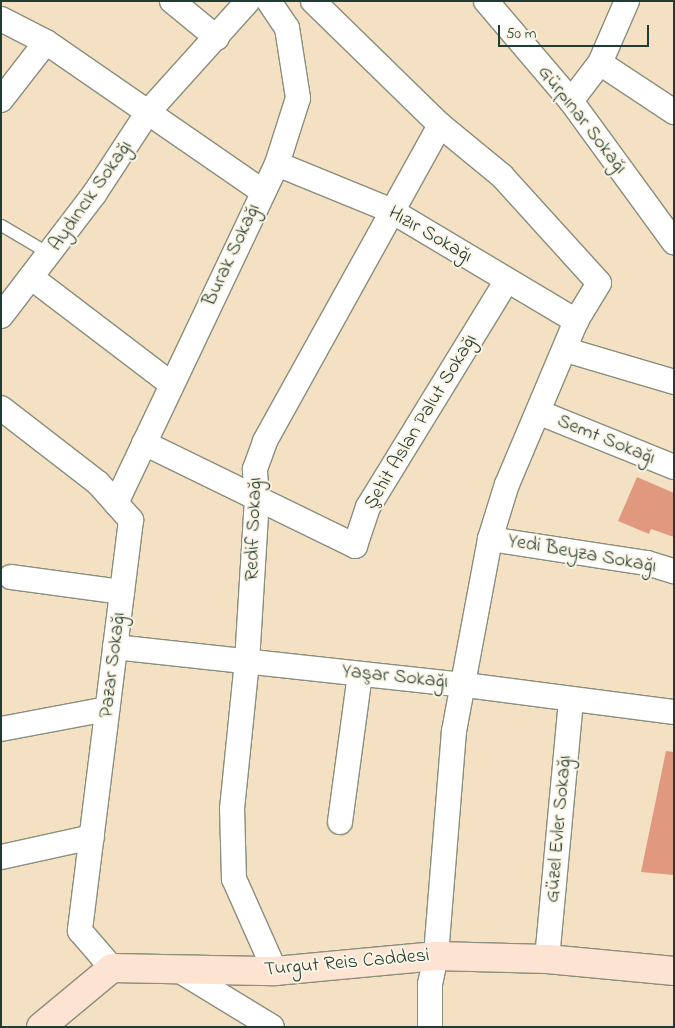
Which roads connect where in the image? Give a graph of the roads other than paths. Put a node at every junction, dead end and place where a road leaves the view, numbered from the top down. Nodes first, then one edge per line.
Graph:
1 (172, 1) edge
2 (248, 1) edge
3 (269, 1) edge
4 (313, 1) edge
5 (486, 1) edge
6 (627, 1) edge
7 (1, 20) edge
8 (216, 38) junction
9 (46, 42) junction
10 (600, 63) junction
11 (1, 100) edge
12 (571, 101) junction
13 (148, 112) junction
14 (674, 112) edge
15 (440, 125) junction
16 (277, 164) junction
17 (262, 191) junction
18 (390, 210) junction
19 (1, 225) edge
20 (674, 242) edge
21 (50, 254) junction
22 (32, 278) junction
23 (507, 280) junction
24 (1, 316) edge
25 (576, 321) junction
26 (566, 350) junction
27 (674, 382) edge
28 (172, 384) junction
29 (1, 408) edge
30 (538, 412) junction
31 (144, 443) junction
32 (674, 467) edge
33 (257, 500) junction
34 (116, 503) junction
35 (490, 539) junction
36 (674, 571) edge
37 (10, 577) dead end
38 (122, 592) junction
39 (115, 647) junction
40 (248, 662) junction
41 (360, 674) junction
42 (465, 685) junction
43 (571, 699) junction
44 (108, 709) junction
45 (674, 712) edge
46 (1, 729) edge
47 (340, 822) dead end
48 (92, 837) junction
49 (1, 857) edge
50 (436, 956) junction
51 (547, 959) junction
52 (112, 968) junction
53 (177, 969) junction
54 (275, 971) junction
55 (674, 971) edge
56 (266, 1025) edge
57 (41, 1027) edge
58 (430, 1027) edge

1 - 8 street
2 - 8 street, Aydıncık Sokağı
3 - 16 street, Burak Sokağı
4 - 15 street
5 - 12 street, Gürpınar Sokağı
6 - 10 street
7 - 9 street
8 - 13 street, Aydıncık Sokağı
9 - 11 street
9 - 13 street
10 - 12 street
10 - 14 street
12 - 20 street, Gürpınar Sokağı
13 - 17 street
13 - 21 street, Aydıncık Sokağı
15 - 18 street, Redif Sokağı
15 - 25 street
16 - 17 street, Burak Sokağı
16 - 18 street, Hızır Sokağı
17 - 28 street, Burak Sokağı
18 - 23 street, Hızır Sokağı
18 - 33 street, Redif Sokağı
19 - 21 lane
21 - 22 street, Aydıncık Sokağı
22 - 24 street, Aydıncık Sokağı
22 - 28 street
23 - 25 street, Hızır Sokağı
23 - 33 street, Şehit Aslan Palut Sokağı
25 - 26 street
26 - 27 street
26 - 30 street
28 - 31 street, Burak Sokağı
29 - 34 street, Pazar Sokağı
30 - 32 street, Semt Sokağı
30 - 35 street
31 - 33 street, Şehit Aslan Palut Sokağı
31 - 34 street, Burak Sokağı
33 - 40 street, Redif Sokağı
34 - 38 street, Pazar Sokağı
35 - 36 street, Yedi Beyza Sokağı
35 - 42 street
37 - 38 street
38 - 39 street, Pazar Sokağı
39 - 40 street, Yaşar Sokağı
39 - 44 street, Pazar Sokağı
40 - 41 street, Yaşar Sokağı
40 - 54 street, Redif Sokağı
41 - 42 street, Yaşar Sokağı
41 - 47 street
42 - 43 street, Yaşar Sokağı
42 - 50 street
43 - 45 street, Yaşar Sokağı
43 - 51 street, Güzel Evler Sokağı
44 - 46 street
44 - 48 street, Pazar Sokağı
48 - 49 street
48 - 52 street, Pazar Sokağı
50 - 51 street, Turgut Reis Caddesi
50 - 54 street, Turgut Reis Caddesi
50 - 58 street
51 - 55 street, Turgut Reis Caddesi
52 - 53 street, Turgut Reis Caddesi
52 - 57 street
53 - 54 street, Turgut Reis Caddesi
53 - 56 street

